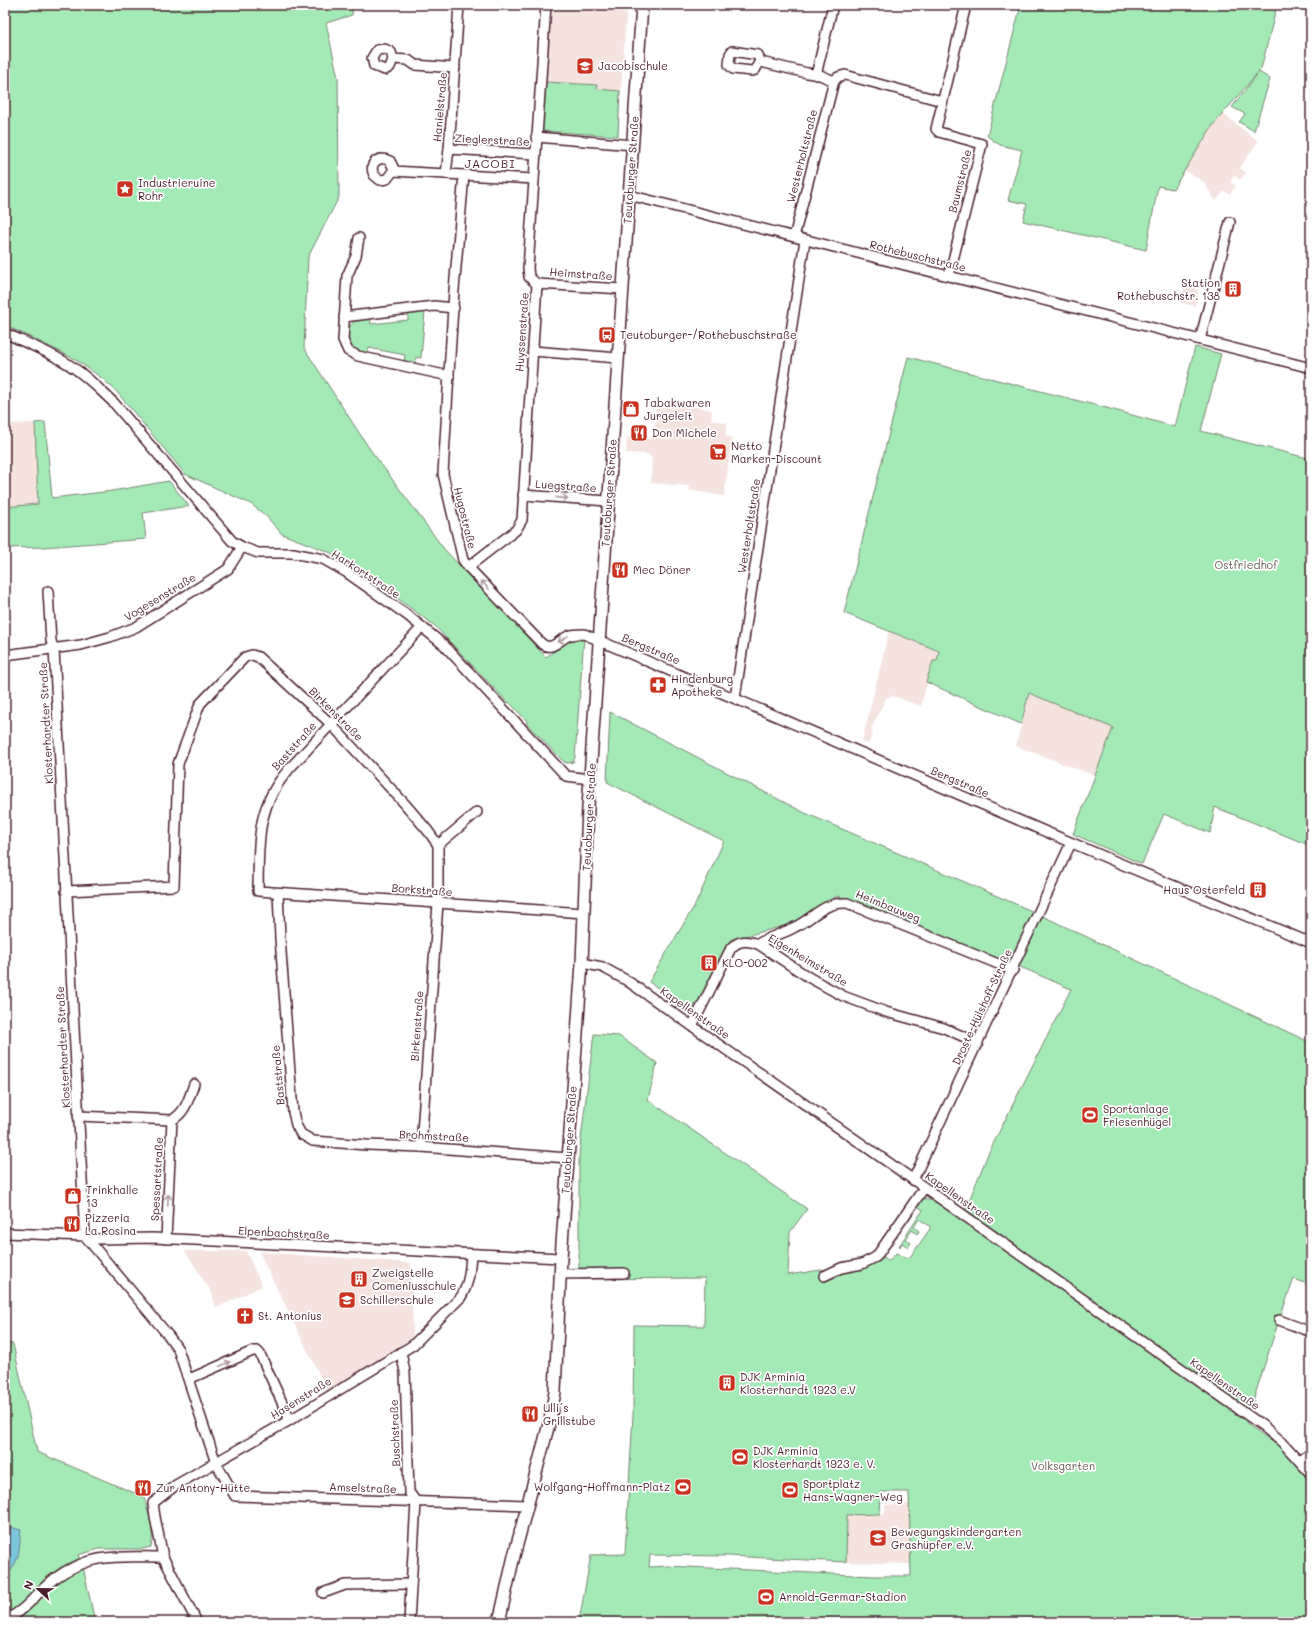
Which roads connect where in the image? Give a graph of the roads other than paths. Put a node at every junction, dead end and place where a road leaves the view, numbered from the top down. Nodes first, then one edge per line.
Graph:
1 (459, 5) edge
2 (546, 5) edge
3 (642, 5) edge
4 (833, 5) edge
5 (966, 5) edge
6 (394, 60) dead end
7 (760, 61) dead end
8 (455, 68) junction
9 (816, 75) junction
10 (834, 81) junction
11 (942, 101) junction
12 (536, 137) junction
13 (632, 145) junction
14 (448, 149) junction
15 (535, 154) junction
16 (393, 171) dead end
17 (446, 174) junction
18 (464, 175) junction
19 (534, 179) junction
20 (629, 195) junction
21 (1230, 222) dead end
22 (794, 237) junction
23 (359, 238) dead end
24 (805, 240) junction
25 (949, 276) junction
26 (537, 284) junction
27 (623, 289) junction
28 (454, 308) junction
29 (344, 317) junction
30 (5, 333) edge
31 (1200, 340) junction
32 (533, 351) junction
33 (618, 358) junction
34 (1311, 368) edge
35 (449, 376) junction
36 (523, 495) junction
37 (608, 500) junction
38 (242, 547) junction
39 (468, 567) junction
40 (48, 591) dead end
41 (422, 627) junction
42 (600, 641) junction
43 (54, 649) junction
44 (5, 655) edge
45 (735, 698) junction
46 (331, 724) junction
47 (590, 779) junction
48 (477, 812) dead end
49 (1071, 843) junction
50 (438, 845) junction
51 (66, 891) junction
52 (258, 891) joint
53 (278, 892) junction
54 (438, 903) junction
55 (584, 913) junction
56 (758, 944) junction
57 (1311, 944) edge
58 (582, 963) junction
59 (1013, 970) junction
60 (692, 1026) junction
61 (978, 1043) junction
62 (194, 1084) dead end
63 (78, 1116) junction
64 (172, 1120) junction
65 (301, 1134) joint
66 (421, 1147) junction
67 (568, 1158) junction
68 (913, 1180) junction
69 (924, 1188) junction
70 (5, 1232) edge
71 (85, 1236) junction
72 (166, 1239) junction
73 (471, 1254) junction
74 (561, 1258) junction
75 (560, 1274) junction
76 (624, 1274) dead end
77 (824, 1276) dead end
78 (1279, 1320) dead end
79 (1311, 1332) edge
80 (401, 1352) junction
81 (189, 1379) junction
82 (290, 1420) junction
83 (1311, 1453) edge
84 (1300, 1461) junction
85 (216, 1463) junction
86 (1311, 1474) edge
87 (416, 1502) junction
88 (528, 1505) junction
89 (162, 1557) junction
90 (411, 1584) junction
91 (323, 1593) dead end
92 (5, 1620) edge
93 (197, 1622) edge
94 (409, 1622) edge
95 (499, 1622) edge

1 - 8 street, Hanielstraße
2 - 12 street, Huyssenstraße
3 - 13 main road, Teutoburger Straße
4 - 9 street
5 - 11 street, Baumstraße
6 - 8 street, Hanielstraße
7 - 9 street
8 - 14 street, Hanielstraße
9 - 10 street
10 - 11 street
10 - 22 street, Westerholtstraße
11 - 25 street, Baumstraße
12 - 13 street, Zieglerstraße
12 - 15 street, Huyssenstraße
13 - 20 main road, Teutoburger Straße
14 - 15 street, Zieglerstraße
14 - 17 street, Zieglerstraße
15 - 19 street, Huyssenstraße
16 - 17 street
17 - 18 street
18 - 19 street
18 - 28 street, Hugostraße
19 - 26 street, Huyssenstraße
20 - 22 street, Rothebuschstraße
20 - 27 main road, Teutoburger Straße
21 - 31 street
22 - 24 street, Rothebuschstraße
23 - 29 street
24 - 25 street, Rothebuschstraße
24 - 45 street, Westerholtstraße
25 - 31 street, Rothebuschstraße
26 - 27 street, Heimstraße
26 - 32 street, Huyssenstraße
27 - 33 main road, Teutoburger Straße
28 - 29 street
28 - 35 street, Hugostraße
29 - 35 street
30 - 38 street, Harkortstraße
31 - 34 street, Rothebuschstraße
32 - 33 street
32 - 36 street, Huyssenstraße
33 - 37 main road, Teutoburger Straße
35 - 39 street, Hugostraße
36 -> 37 street, Luegstraße
36 - 39 street, Huyssenstraße
37 - 42 main road, Teutoburger Straße
38 - 41 street, Harkortstraße
38 - 43 street, Vogesenstraße
42 -> 39 street, Hugostraße
40 - 43 street, Klosterhardter Straße
41 - 46 street, Baststraße
41 - 47 street, Harkortstraße
42 - 45 street, Bergstraße
42 - 47 main road, Teutoburger Straße
43 - 44 street, Vogesenstraße
43 - 51 street, Klosterhardter Straße
45 - 49 street, Bergstraße
46 - 50 street, Birkenstraße
46 - 51 street, Birkenstraße
46 - 52 street, Baststraße
47 - 55 main road, Teutoburger Straße
48 - 50 street
49 - 57 street, Bergstraße
49 - 59 street, Droste-Hülshoff-Straße
50 - 54 street, Birkenstraße
51 - 63 street, Klosterhardter Straße
52 - 53 street, Borkstraße
53 - 54 street, Borkstraße
53 - 65 street, Baststraße
54 - 55 street, Borkstraße
54 - 66 street, Birkenstraße
55 - 58 main road, Teutoburger Straße
56 - 59 street, Heimbauweg
56 - 60 street, Eigenheimstraße
56 - 61 street, Eigenheimstraße
58 - 60 street, Kapellenstraße
58 - 67 main road, Teutoburger Straße
59 - 61 street, Droste-Hülshoff-Straße
60 - 68 street, Kapellenstraße
61 - 68 street, Droste-Hülshoff-Straße
62 - 64 street
63 - 64 street
63 - 71 street, Klosterhardter Straße
72 -> 64 street, Spessartstraße
65 - 66 street, Brohmstraße
66 - 67 street, Brohmstraße
67 - 74 main road, Teutoburger Straße
68 - 69 street, Kapellenstraße
69 - 77 street
69 - 84 street, Kapellenstraße
70 - 71 street, Elpenbachstraße
71 - 72 street, Elpenbachstraße
71 - 81 street
72 - 73 street, Elpenbachstraße
73 - 74 street, Elpenbachstraße
73 - 80 street, Hasenstraße
74 - 75 main road, Teutoburger Straße
75 - 76 street
75 - 88 main road, Teutoburger Straße
78 - 79 street
80 - 82 street, Hasenstraße
80 - 87 street, Buschstraße
81 -> 82 street
81 - 85 street
82 - 85 street, Hasenstraße
83 - 84 street
84 - 86 street, Kapellenstraße
85 - 87 street, Amselstraße
85 - 89 street, Hasenstraße
87 - 88 street, Amselstraße
87 - 90 street, Buschstraße
88 - 95 main road, Teutoburger Straße
89 - 92 street
89 - 93 street
90 - 91 street
90 - 94 street, Buschstraße

